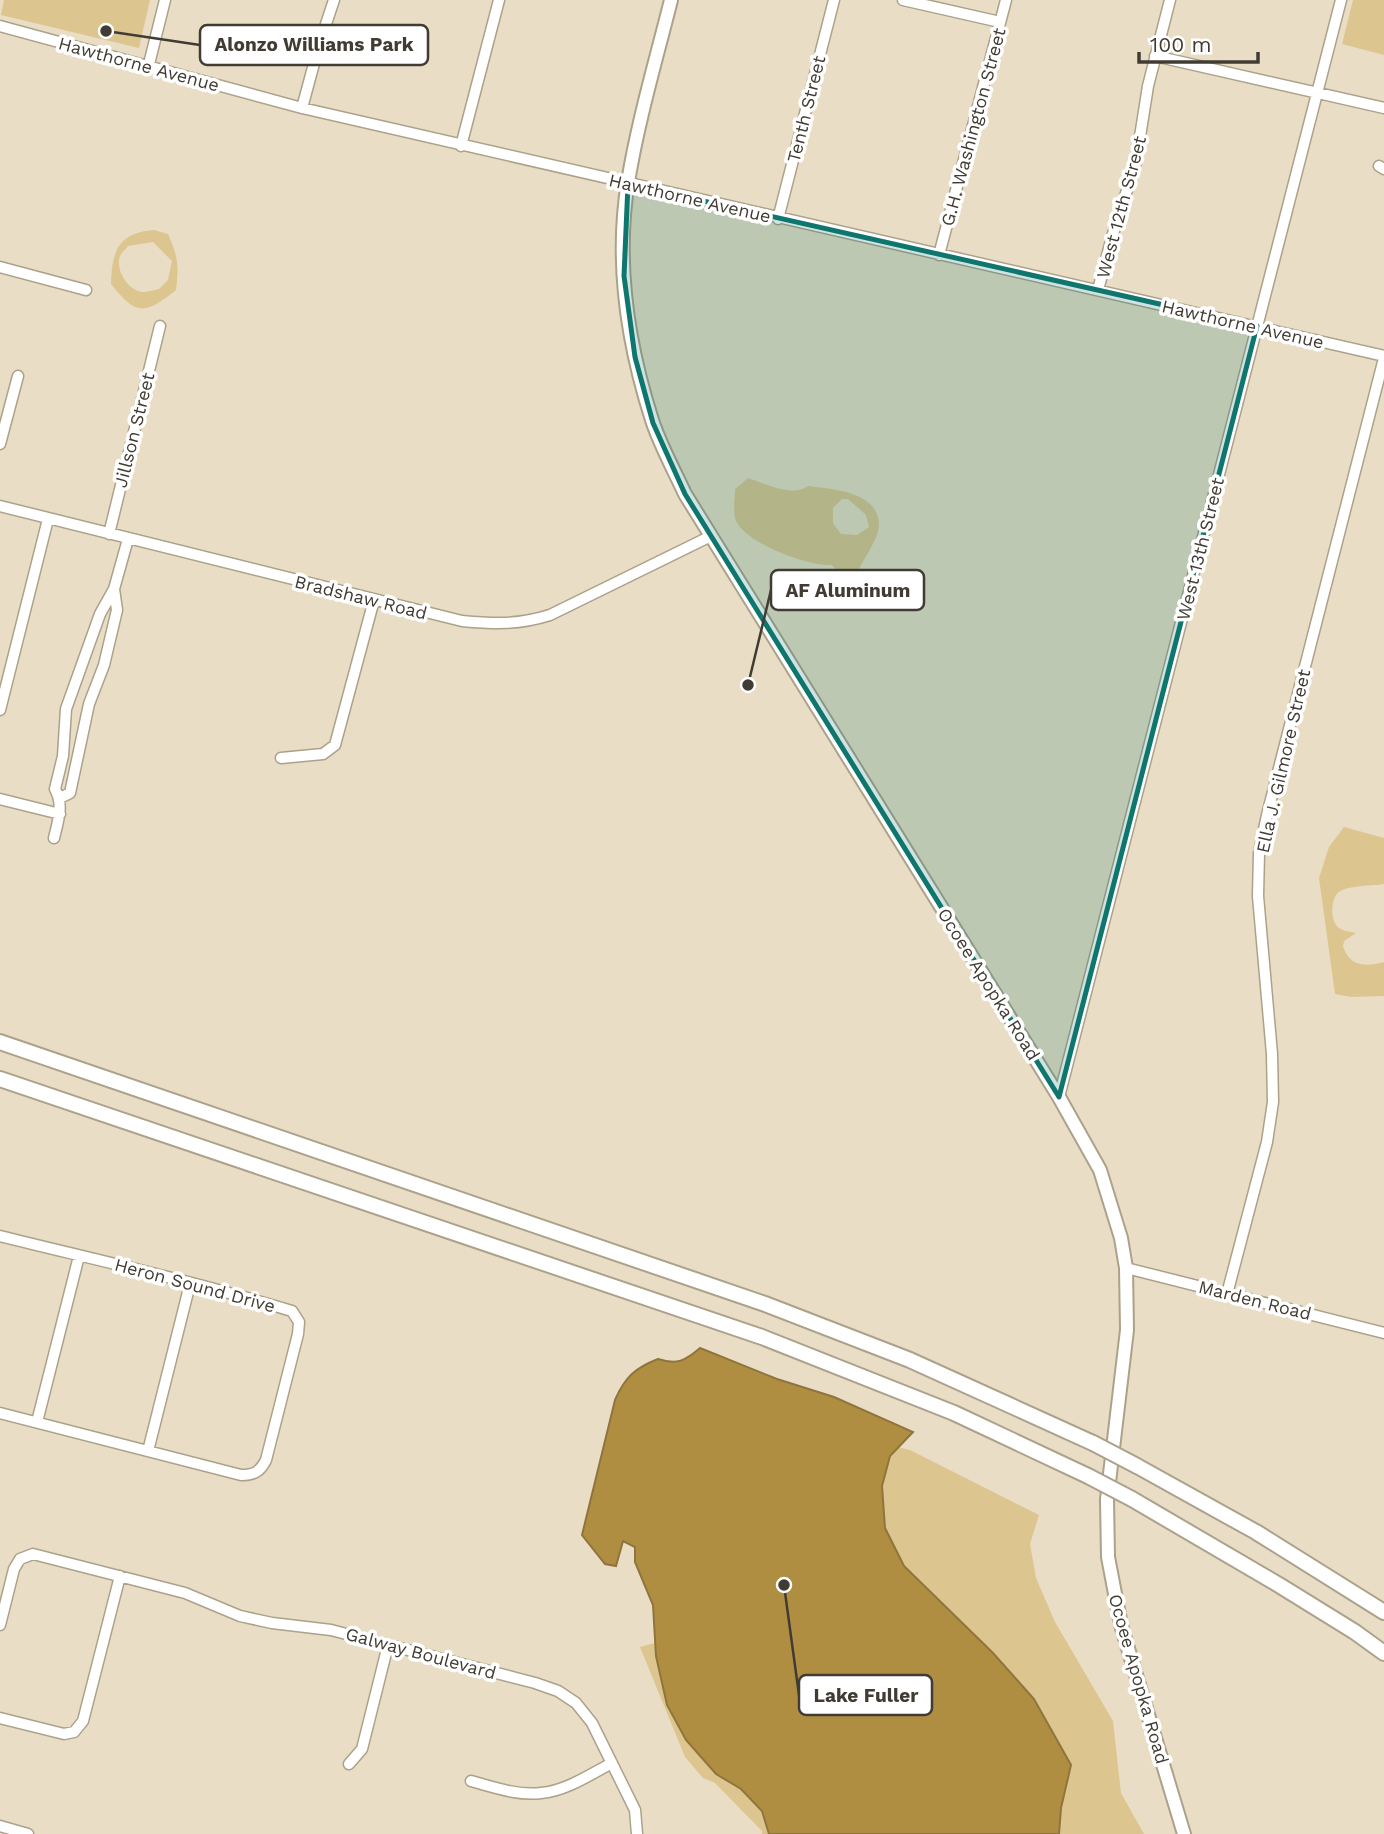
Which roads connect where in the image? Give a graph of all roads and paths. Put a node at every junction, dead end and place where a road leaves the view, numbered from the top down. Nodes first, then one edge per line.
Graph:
1 (165, 0) edge
2 (334, 0) edge
3 (499, 0) edge
4 (671, 0) edge
5 (834, 0) edge
6 (903, 0) edge
7 (1006, 0) edge
8 (1170, 0) edge
9 (1341, 0) edge
10 (1000, 22) junction
11 (0, 26) edge
12 (1156, 56) junction
13 (148, 68) junction
14 (1317, 94) junction
15 (302, 108) junction
16 (1384, 108) edge
17 (461, 146) junction
18 (628, 184) junction
19 (778, 219) junction
20 (939, 255) junction
21 (0, 267) edge
22 (86, 290) dead end
23 (1098, 290) junction
24 (160, 326) dead end
25 (1257, 326) junction
26 (1384, 357) edge
27 (18, 376) dead end
28 (0, 444) edge
29 (0, 506) edge
30 (48, 519) junction
31 (109, 534) junction
32 (711, 536) junction
33 (128, 539) junction
34 (114, 589) junction
35 (374, 600) junction
36 (0, 710) edge
37 (281, 758) dead end
38 (60, 798) junction
39 (0, 799) edge
40 (60, 814) junction
41 (54, 838) dead end
42 (0, 1042) edge
43 (0, 1079) edge
44 (1059, 1097) junction
45 (0, 1236) edge
46 (79, 1256) junction
47 (1126, 1268) junction
48 (191, 1284) junction
49 (1227, 1293) junction
50 (1384, 1333) edge
51 (0, 1412) edge
52 (37, 1422) junction
53 (148, 1451) junction
54 (120, 1576) junction
55 (1384, 1612) edge
56 (0, 1625) edge
57 (388, 1645) junction
58 (1384, 1653) edge
59 (0, 1718) edge
60 (612, 1763) junction
61 (349, 1764) dead end
62 (471, 1781) dead end
63 (0, 1826) edge
64 (28, 1834) edge
65 (637, 1834) edge
66 (1184, 1834) edge

1 - 13 street
2 - 15 street
3 - 17 street
4 - 18 main road, Ocoee Apopka Road
5 - 19 street, Tenth Street
6 - 10 street
7 - 10 street, G.H. Washington Street
8 - 12 street, West 12th Street
9 - 14 street, West 13th Street
10 - 20 street, G.H. Washington Street
11 - 13 street, Hawthorne Avenue
12 - 14 street
12 - 23 street, West 12th Street
13 - 15 street, Hawthorne Avenue
14 - 16 street
14 - 25 street, West 13th Street
15 - 17 street, Hawthorne Avenue
17 - 18 street, Hawthorne Avenue
18 - 19 street, Hawthorne Avenue
18 - 32 main road, Ocoee Apopka Road
19 - 20 street, Hawthorne Avenue
20 - 23 street, Hawthorne Avenue
21 - 22 street
23 - 25 street, Hawthorne Avenue
24 - 31 street, Jillson Street
25 - 26 street, Hawthorne Avenue
25 - 44 street, West 13th Street
26 - 49 street, Ella J. Gilmore Street
27 - 28 street
29 - 30 street, Bradshaw Road
30 - 31 street, Bradshaw Road
30 - 36 street
31 - 33 street, Bradshaw Road
32 - 35 street, Bradshaw Road
32 - 44 main road, Ocoee Apopka Road
33 - 34 street
33 - 35 street, Bradshaw Road
34 - 38 street
34 - 38 street
35 - 37 street
38 - 40 street
39 - 40 street
40 - 41 street
42 - 55 highway, bridge
43 - 58 highway, bridge
44 - 47 main road, Ocoee Apopka Road
45 - 46 street, Heron Sound Drive
46 - 48 street, Heron Sound Drive
46 - 52 street
47 - 49 street, Marden Road
47 - 66 main road, Ocoee Apopka Road
48 - 53 street
48 - 53 street, Heron Sound Drive
49 - 50 street, Marden Road
51 - 52 street, Heron Sound Drive
52 - 53 street, Heron Sound Drive
54 - 56 street, Galway Boulevard
54 - 57 street, Galway Boulevard
54 - 59 street
57 - 60 street, Galway Boulevard
57 - 61 street
60 - 62 street
60 - 65 street, Galway Boulevard
63 - 64 street

